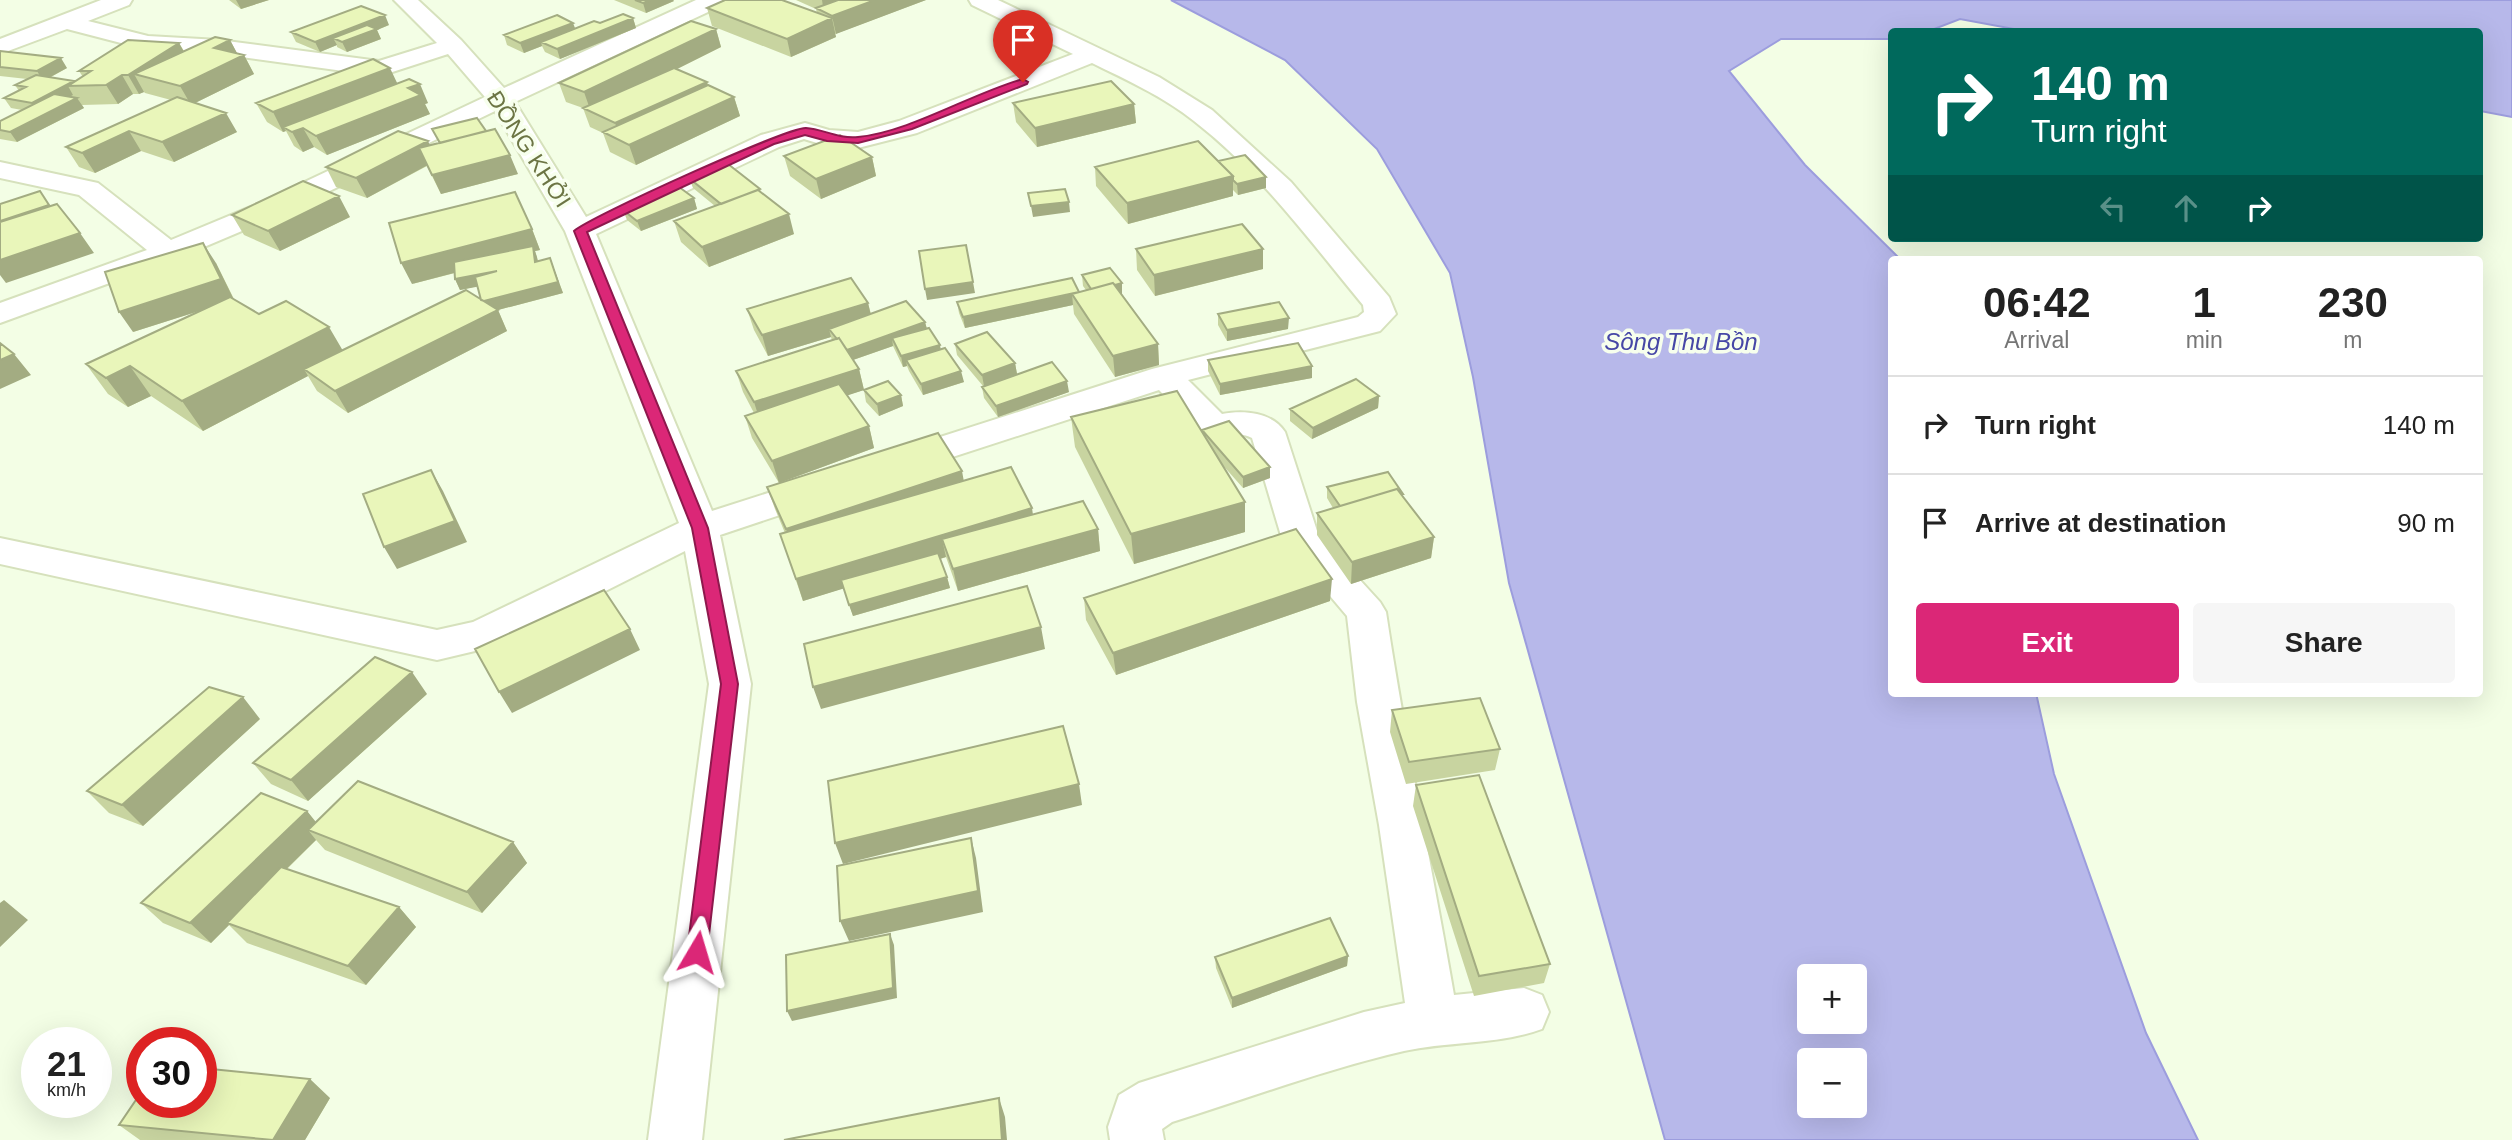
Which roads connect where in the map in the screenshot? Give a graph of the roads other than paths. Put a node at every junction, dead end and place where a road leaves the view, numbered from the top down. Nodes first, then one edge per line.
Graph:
1 (121, 0) edge
2 (404, 0) edge
3 (716, 0) edge
4 (980, 0) edge
5 (62, 21) junction
6 (453, 45) junction
7 (0, 47) edge
8 (1092, 55) junction
9 (501, 100) junction
10 (0, 170) edge
11 (580, 231) junction
12 (168, 252) junction
13 (0, 314) edge
14 (1164, 376) junction
15 (700, 528) junction
16 (0, 551) edge
17 (1524, 1012) dead end
18 (1433, 1021) junction
19 (675, 1140) edge
20 (1137, 1140) edge

1 - 5 street
2 - 6 street, ĐỒNG KHỞI
3 - 9 street
4 - 8 street
5 - 6 street
5 - 7 street
6 - 9 street, ĐỒNG KHỞI
8 - 11 street
8 - 14 street
9 - 11 street, ĐỒNG KHỞI
9 - 12 street
10 - 12 street
11 - 15 street, ĐỒNG KHỞI
12 - 13 street
14 - 15 street
14 - 18 street
15 - 16 street
15 - 19 street, ĐỒNG KHỞI
17 - 18 street
18 - 20 street

